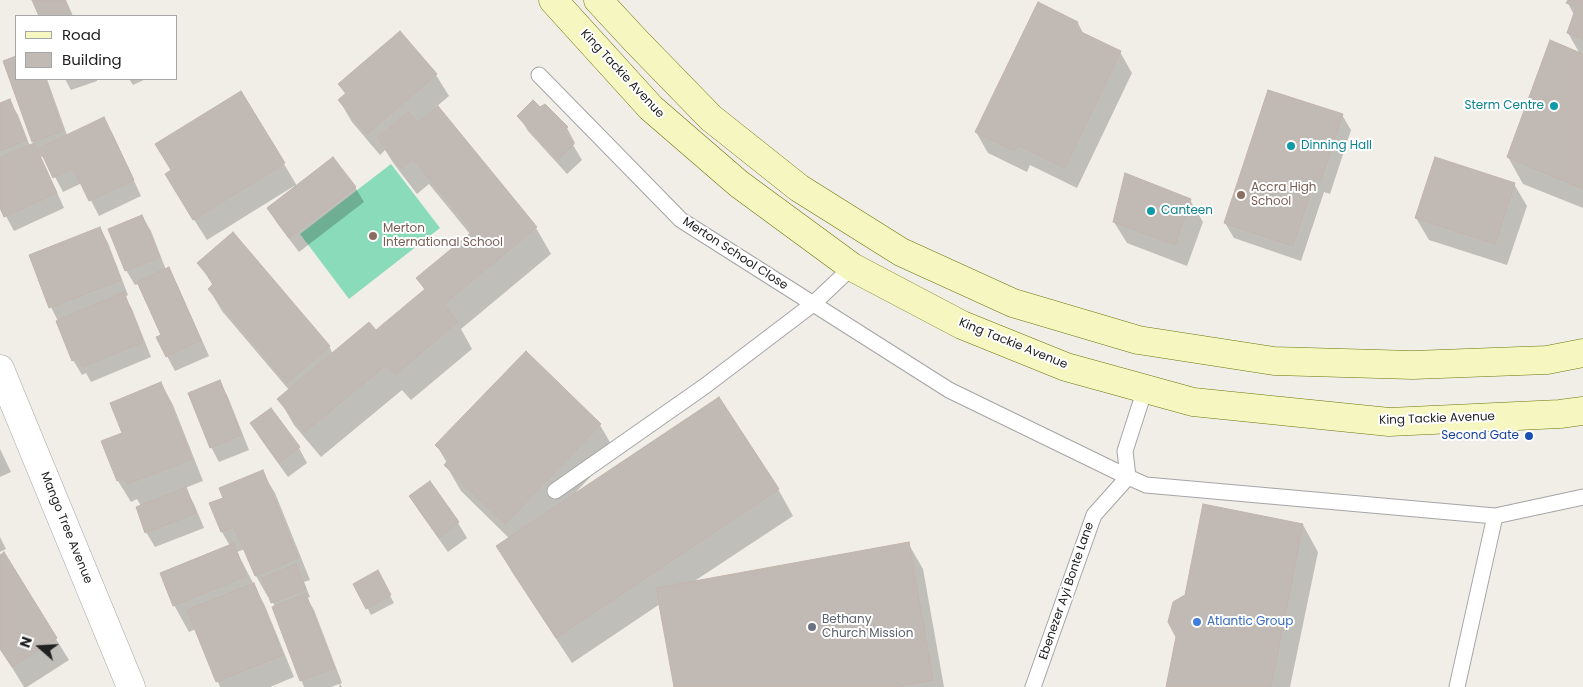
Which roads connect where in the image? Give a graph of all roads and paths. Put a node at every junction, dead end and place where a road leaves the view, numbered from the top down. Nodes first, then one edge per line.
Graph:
1 (553, 0) edge
2 (598, 0) edge
3 (539, 75) dead end
4 (852, 267) junction
5 (813, 304) junction
6 (1583, 353) edge
7 (0, 369) edge
8 (1146, 389) junction
9 (1583, 411) edge
10 (1128, 477) junction
11 (555, 491) dead end
12 (1583, 497) edge
13 (1495, 516) junction
14 (131, 687) edge
15 (1033, 687) edge
16 (1457, 687) edge

1 - 4 main road, King Tackie Avenue
2 - 6 main road
3 - 5 lane, Merton School Close
4 - 5 lane
4 - 8 main road, King Tackie Avenue
5 - 10 lane, Merton School Close
5 - 11 lane
7 - 14 street, Mango Tree Avenue
8 - 9 main road, King Tackie Avenue
8 - 10 lane
10 - 13 lane, Merton School Close
10 - 15 lane, Ebenezer Ayi Bonte Lane
12 - 13 lane, Merton School Close
13 - 16 lane

